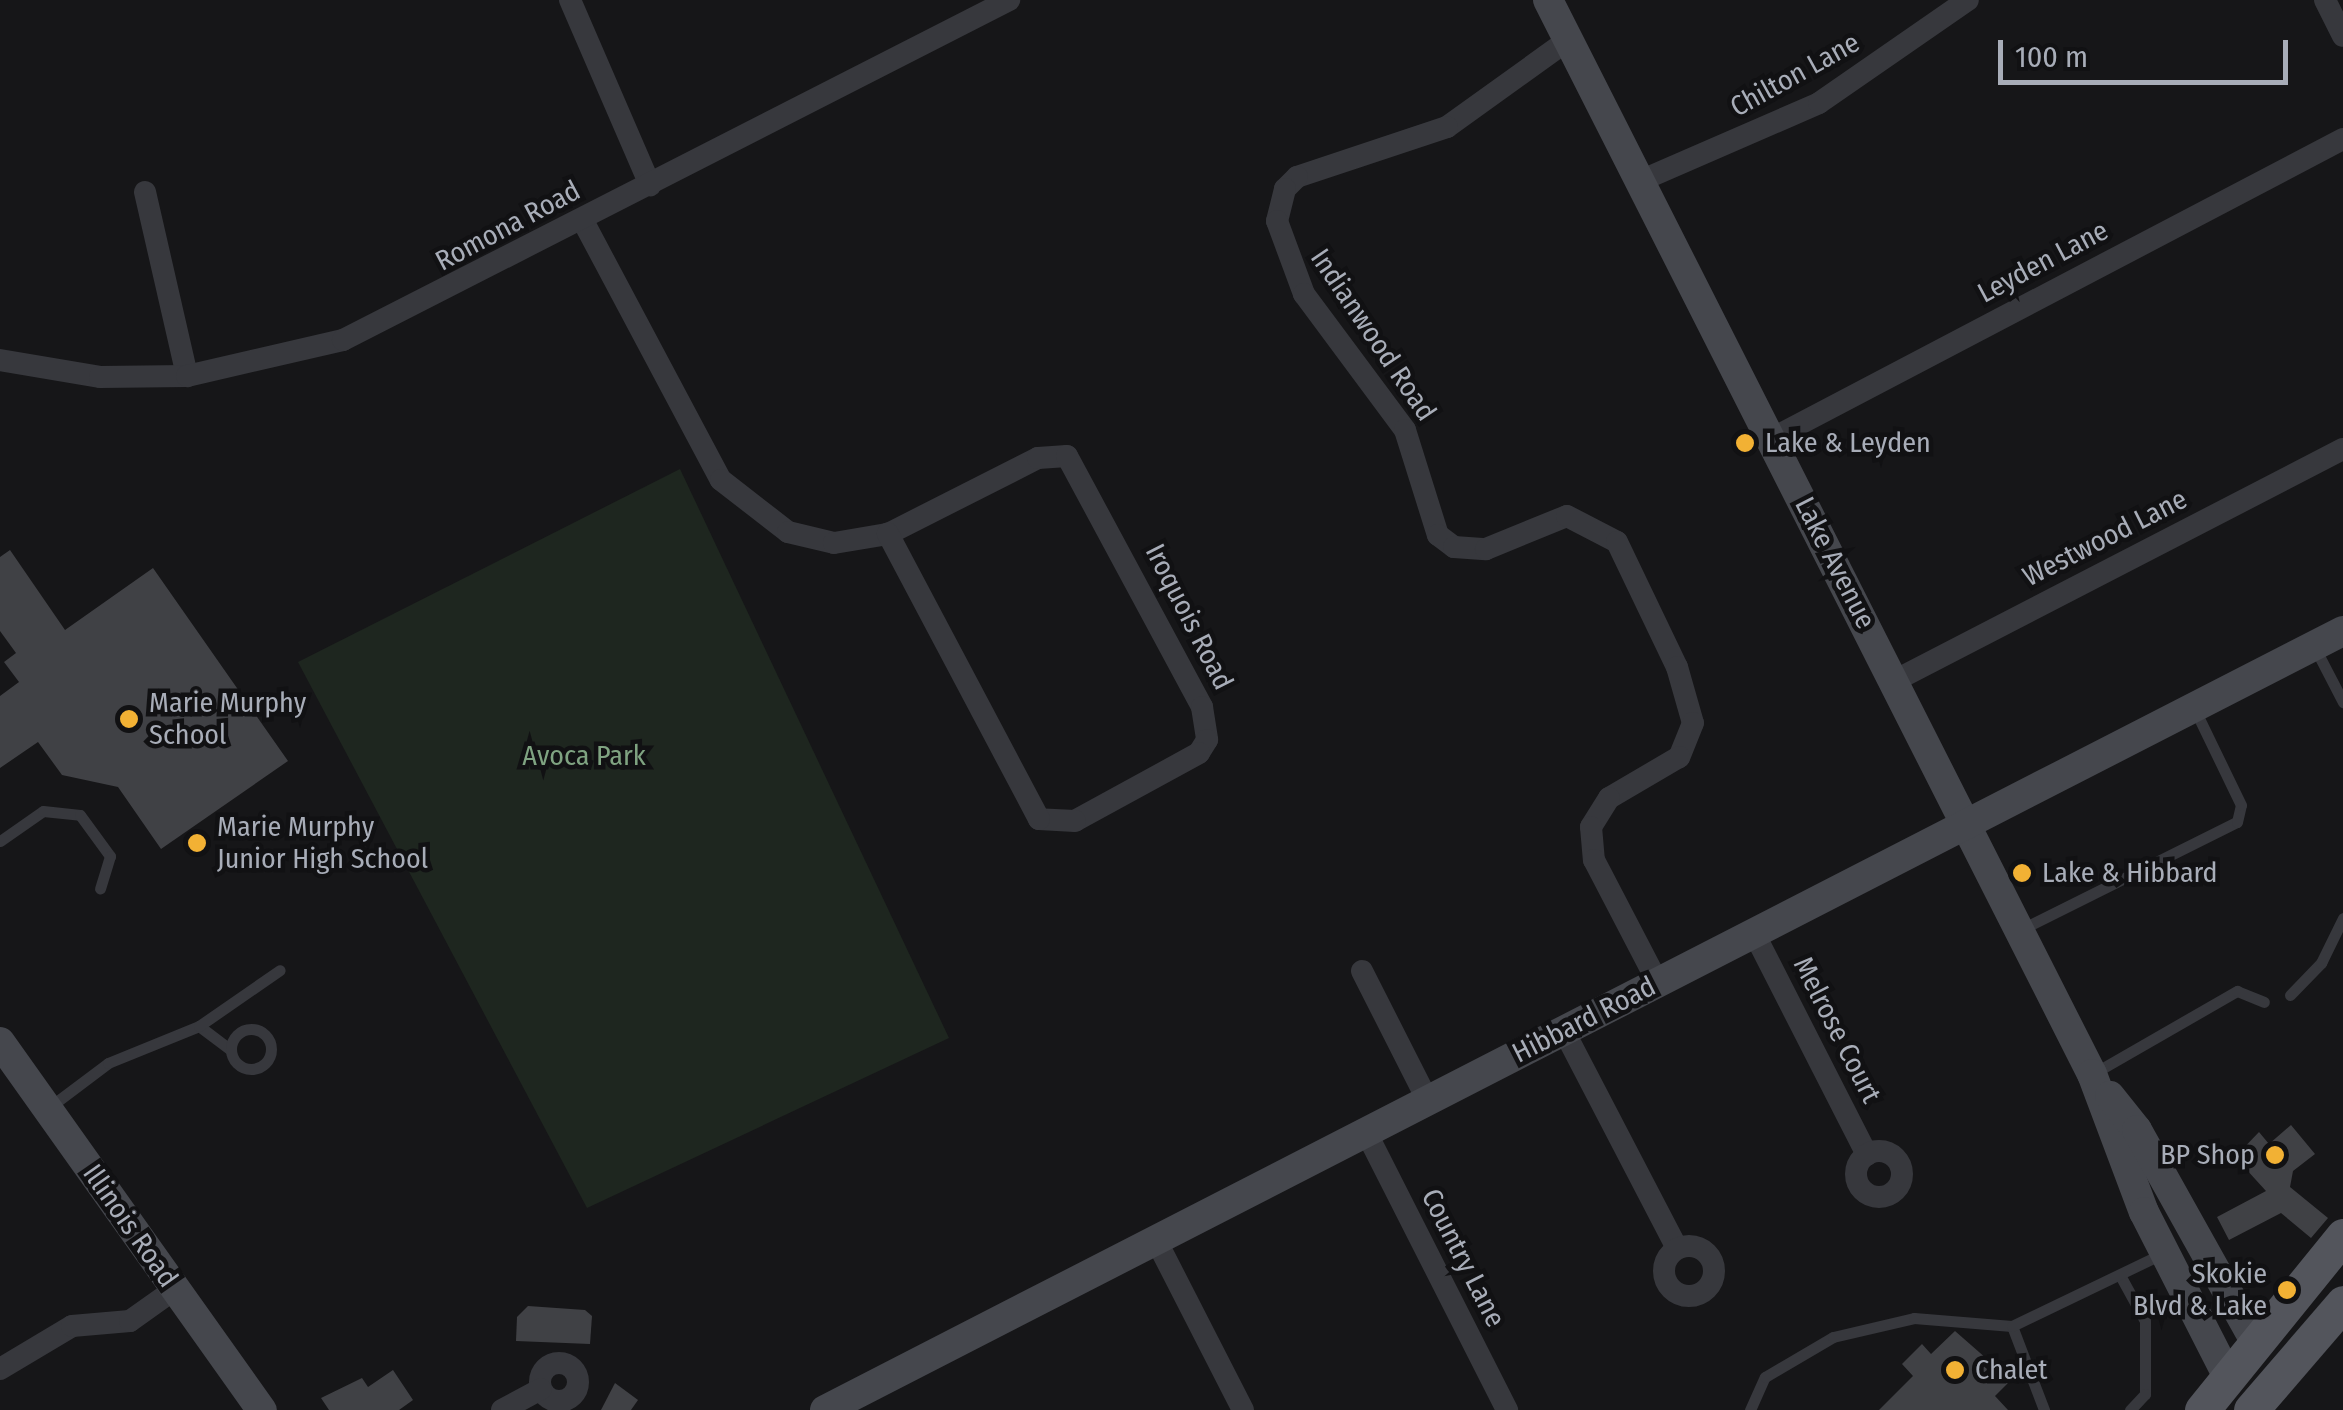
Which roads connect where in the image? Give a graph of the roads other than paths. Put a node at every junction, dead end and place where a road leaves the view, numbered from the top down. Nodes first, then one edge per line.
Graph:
1 (570, 0) edge
2 (1009, 0) edge
3 (1548, 0) edge
4 (1968, 0) edge
5 (2325, 0) edge
6 (2343, 36) edge
7 (1568, 40) junction
8 (2343, 139) edge
9 (1640, 182) junction
10 (650, 185) junction
11 (145, 192) dead end
12 (583, 221) junction
13 (0, 360) edge
14 (187, 376) junction
15 (1771, 439) junction
16 (2343, 448) edge
17 (888, 534) junction
18 (2343, 631) edge
19 (2314, 646) junction
20 (1894, 681) junction
21 (2343, 702) edge
22 (2194, 707) junction
23 (1967, 824) junction
24 (0, 841) edge
25 (100, 889) dead end
26 (2343, 918) edge
27 (2020, 930) junction
28 (1754, 933) junction
29 (280, 970) dead end
30 (1362, 971) dead end
31 (1658, 982) junction
32 (2290, 995) dead end
33 (2264, 1002) dead end
34 (199, 1026) junction
35 (1564, 1031) junction
36 (0, 1042) edge
37 (231, 1050) dead end
38 (2092, 1074) junction
39 (1428, 1100) junction
40 (47, 1108) junction
41 (1366, 1132) junction
42 (1867, 1154) dead end
43 (2343, 1236) edge
44 (1156, 1240) junction
45 (1677, 1248) dead end
46 (2165, 1252) junction
47 (2121, 1277) junction
48 (175, 1289) junction
49 (2343, 1303) edge
50 (2012, 1326) junction
51 (2256, 1343) junction
52 (0, 1369) edge
53 (2228, 1376) junction
54 (542, 1390) dead end
55 (2284, 1397) edge
56 (262, 1410) edge
57 (502, 1410) edge
58 (825, 1410) edge
59 (1244, 1410) edge
60 (1507, 1410) edge
61 (1750, 1410) edge
62 (2044, 1410) edge
63 (2130, 1410) edge
64 (2202, 1410) edge
65 (2249, 1410) edge

1 - 10 street
2 - 10 street, Romona Road
3 - 7 street, Lake Avenue
4 - 9 street, Chilton Lane
5 - 6 street
7 - 9 street, Lake Avenue
7 - 31 street, Indianwood Road
8 - 15 street, Leyden Lane
9 - 15 street, Lake Avenue
10 - 12 street, Romona Road
11 - 14 street
12 - 14 street, Romona Road
12 - 17 street, Iroquois Road
13 - 14 street, Romona Road
15 - 20 street, Lake Avenue
16 - 20 street, Westwood Lane
17 - 17 street, Iroquois Road
18 - 19 street, Hibbard Road
19 - 21 lane
19 - 22 street, Hibbard Road
20 - 23 street, Lake Avenue
22 - 23 street, Hibbard Road
22 - 27 lane
23 - 27 street, Lake Avenue
23 - 28 street, Hibbard Road
24 - 25 lane
26 - 32 lane
27 - 38 street, Lake Avenue
28 - 31 street, Hibbard Road
28 - 42 street, Melrose Court
29 - 34 lane
30 - 39 street
31 - 35 street, Hibbard Road
33 - 38 lane
34 - 37 lane
34 - 40 lane
35 - 39 street, Hibbard Road
35 - 45 street
36 - 40 street, Illinois Road
38 - 46 street, Lake Avenue
38 - 51 street, Lake Avenue
39 - 41 street, Hibbard Road
40 - 48 street, Illinois Road
41 - 44 street, Hibbard Road
41 - 60 street, Country Lane
43 - 51 main road
44 - 58 street, Hibbard Road
44 - 59 street
46 - 47 lane
46 - 53 street, Lake Avenue
47 - 50 lane
47 - 63 lane
48 - 52 street
48 - 56 street, Illinois Road
49 - 55 main road
50 - 61 lane
50 - 62 lane
51 - 53 main road
51 - 55 main road, Lake Avenue
53 - 64 main road
53 - 65 main road, Lake Avenue
54 - 57 street
55 - 65 main road

